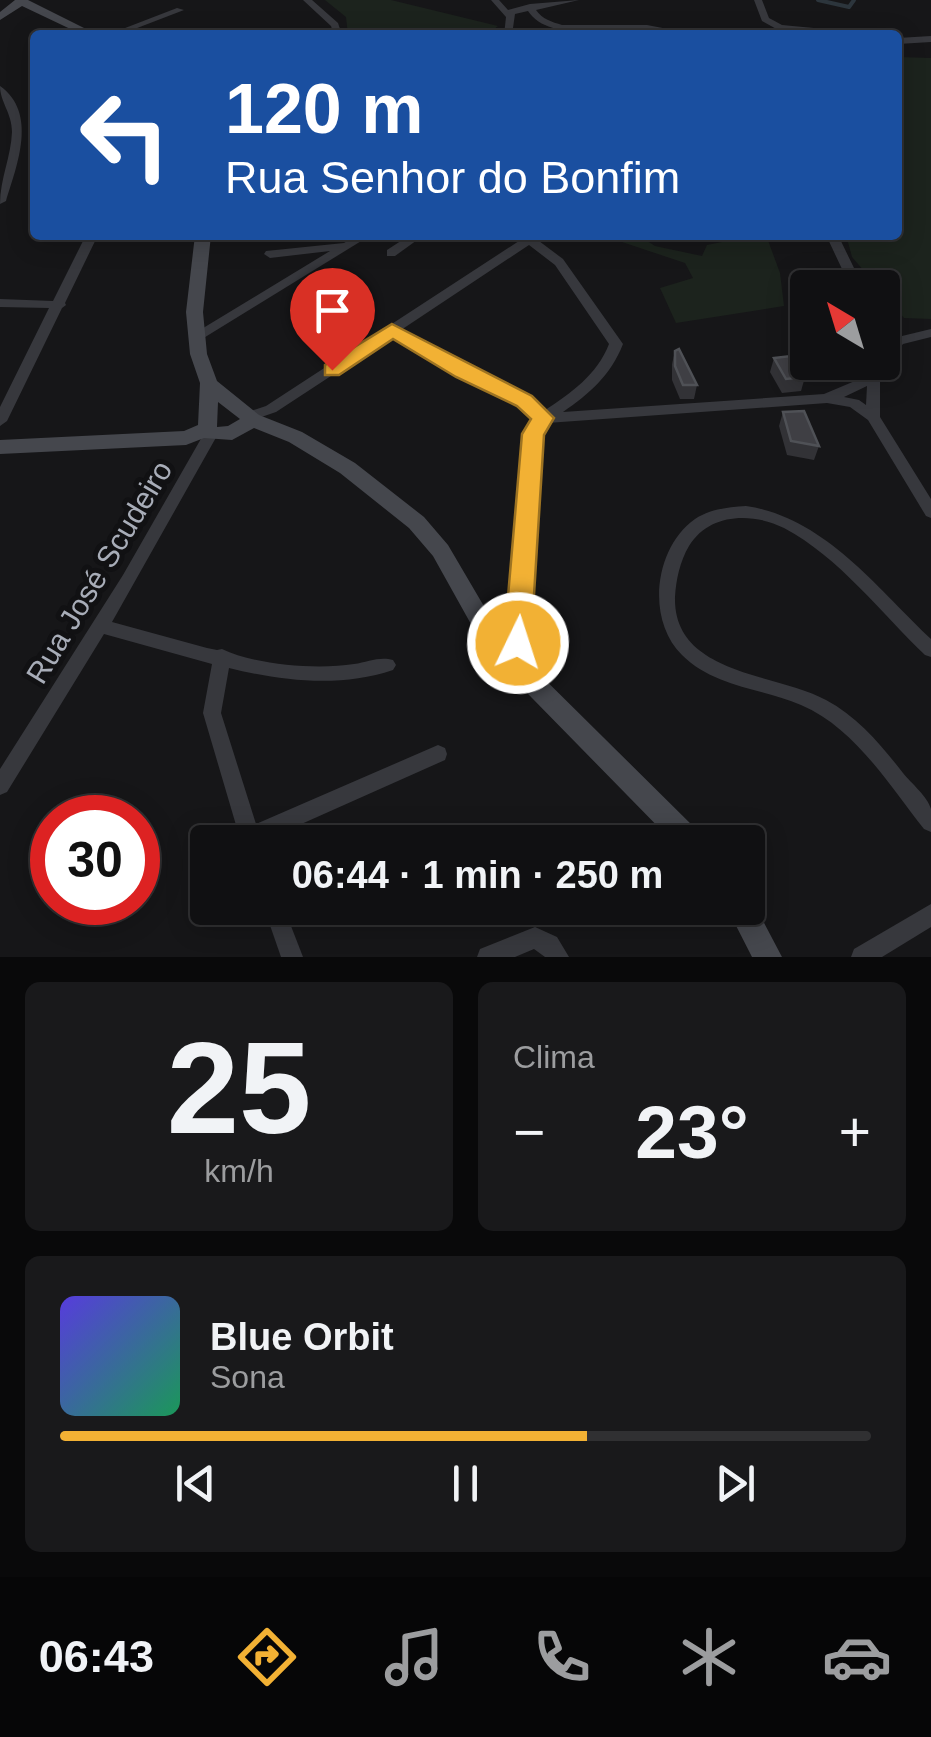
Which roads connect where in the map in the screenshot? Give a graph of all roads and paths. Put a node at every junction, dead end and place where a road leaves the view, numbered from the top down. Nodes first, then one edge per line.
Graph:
1 (22, 0) edge
2 (307, 0) edge
3 (495, 0) edge
4 (574, 0) edge
5 (758, 0) edge
6 (530, 7) junction
7 (180, 10) dead end
8 (508, 15) junction
9 (0, 17) edge
10 (777, 27) junction
11 (82, 30) edge
12 (125, 30) edge
13 (337, 30) edge
14 (508, 30) edge
15 (663, 30) edge
16 (783, 30) edge
17 (807, 30) edge
18 (931, 39) edge
19 (902, 41) edge
20 (0, 89) edge
21 (0, 202) edge
22 (90, 240) edge
23 (202, 240) edge
24 (358, 240) edge
25 (410, 240) edge
26 (523, 240) edge
27 (531, 240) edge
28 (834, 240) edge
29 (349, 246) junction
30 (391, 253) dead end
31 (270, 254) dead end
32 (849, 270) edge
33 (0, 304) edge
34 (60, 305) junction
35 (392, 330) junction
36 (931, 333) edge
37 (196, 336) junction
38 (900, 340) edge
39 (865, 380) edge
40 (877, 380) edge
41 (209, 384) junction
42 (826, 399) junction
43 (246, 415) junction
44 (873, 417) junction
45 (543, 418) junction
46 (0, 421) edge
47 (209, 428) junction
48 (0, 447) edge
49 (931, 512) edge
50 (101, 626) junction
51 (931, 650) edge
52 (222, 656) junction
53 (387, 665) dead end
54 (529, 676) junction
55 (438, 754) dead end
56 (0, 786) edge
57 (931, 822) edge
58 (246, 825) edge
59 (283, 825) edge
60 (674, 825) edge
61 (931, 915) edge
62 (280, 925) edge
63 (750, 925) edge
64 (292, 957) edge
65 (488, 957) edge
66 (558, 957) edge
67 (768, 957) edge
68 (862, 957) edge

1 - 9 street
1 - 11 street
2 - 13 street
3 - 8 street
4 - 6 street
5 - 10 street
6 - 8 street
6 - 15 street
7 - 12 street
8 - 14 street
10 - 16 street
10 - 17 street
18 - 19 street
20 - 21 street
22 - 34 street
23 - 37 street
24 - 29 street
25 - 30 street
26 - 35 street
27 - 45 street
28 - 32 street
29 - 31 street
29 - 37 street
33 - 34 street
34 - 46 street
35 - 43 street
35 - 45 street
36 - 38 street
37 - 41 street
39 - 42 street
40 - 44 street
41 - 43 street
41 - 47 street
42 - 44 street
42 - 45 street
43 - 47 street
43 - 54 street
44 - 49 street
45 - 54 street
47 - 48 street
47 - 50 street, Rua José Scudeiro
50 - 52 street
50 - 56 street, Rua José Scudeiro
51 - 57 street
52 - 53 street
52 - 58 street
54 - 60 street
55 - 59 street
61 - 68 street
62 - 64 street
63 - 67 street
65 - 66 street

